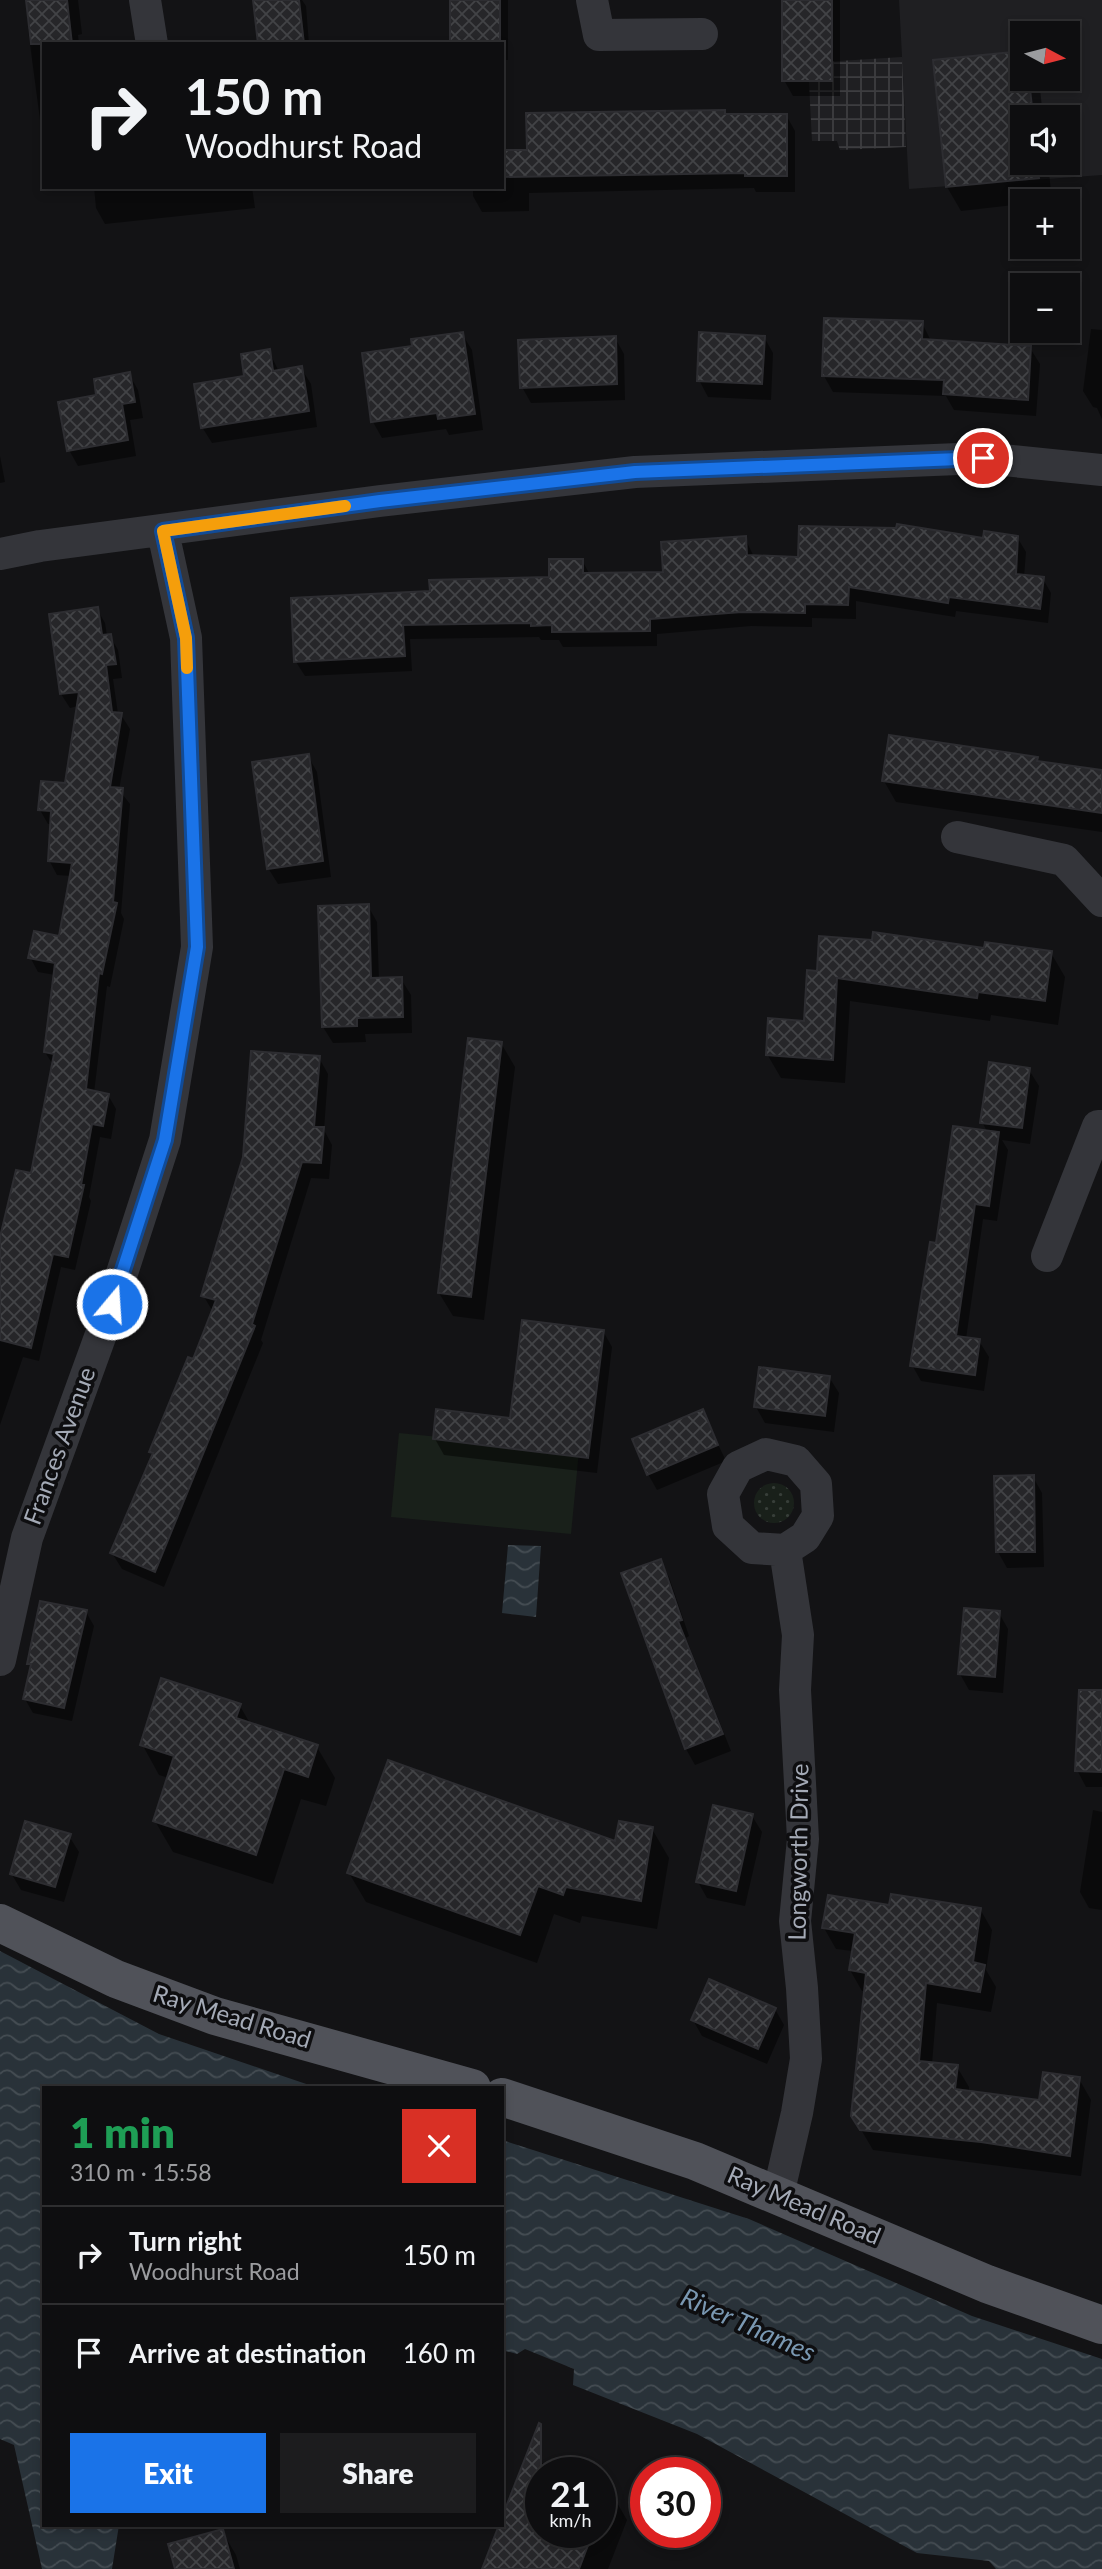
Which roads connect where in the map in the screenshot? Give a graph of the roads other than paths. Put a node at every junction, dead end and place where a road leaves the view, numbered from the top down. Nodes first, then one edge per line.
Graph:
1 (145, 0) edge
2 (592, 0) edge
3 (702, 34) dead end
4 (152, 42) edge
5 (1102, 470) edge
6 (163, 531) junction
7 (0, 554) edge
8 (957, 837) dead end
9 (1102, 901) edge
10 (1102, 1126) edge
11 (1047, 1256) dead end
12 (785, 1550) dead end
13 (0, 1660) edge
14 (0, 1923) edge
15 (465, 2086) edge
16 (504, 2098) edge
17 (778, 2195) junction
18 (1102, 2325) edge

1 - 4 street
2 - 3 street
5 - 6 street
6 - 7 street
6 - 13 street, Frances Avenue
8 - 9 street
10 - 11 street
12 - 17 street, Longworth Drive
14 - 15 main road, Ray Mead Road
16 - 17 main road, Ray Mead Road
17 - 18 main road, Ray Mead Road

